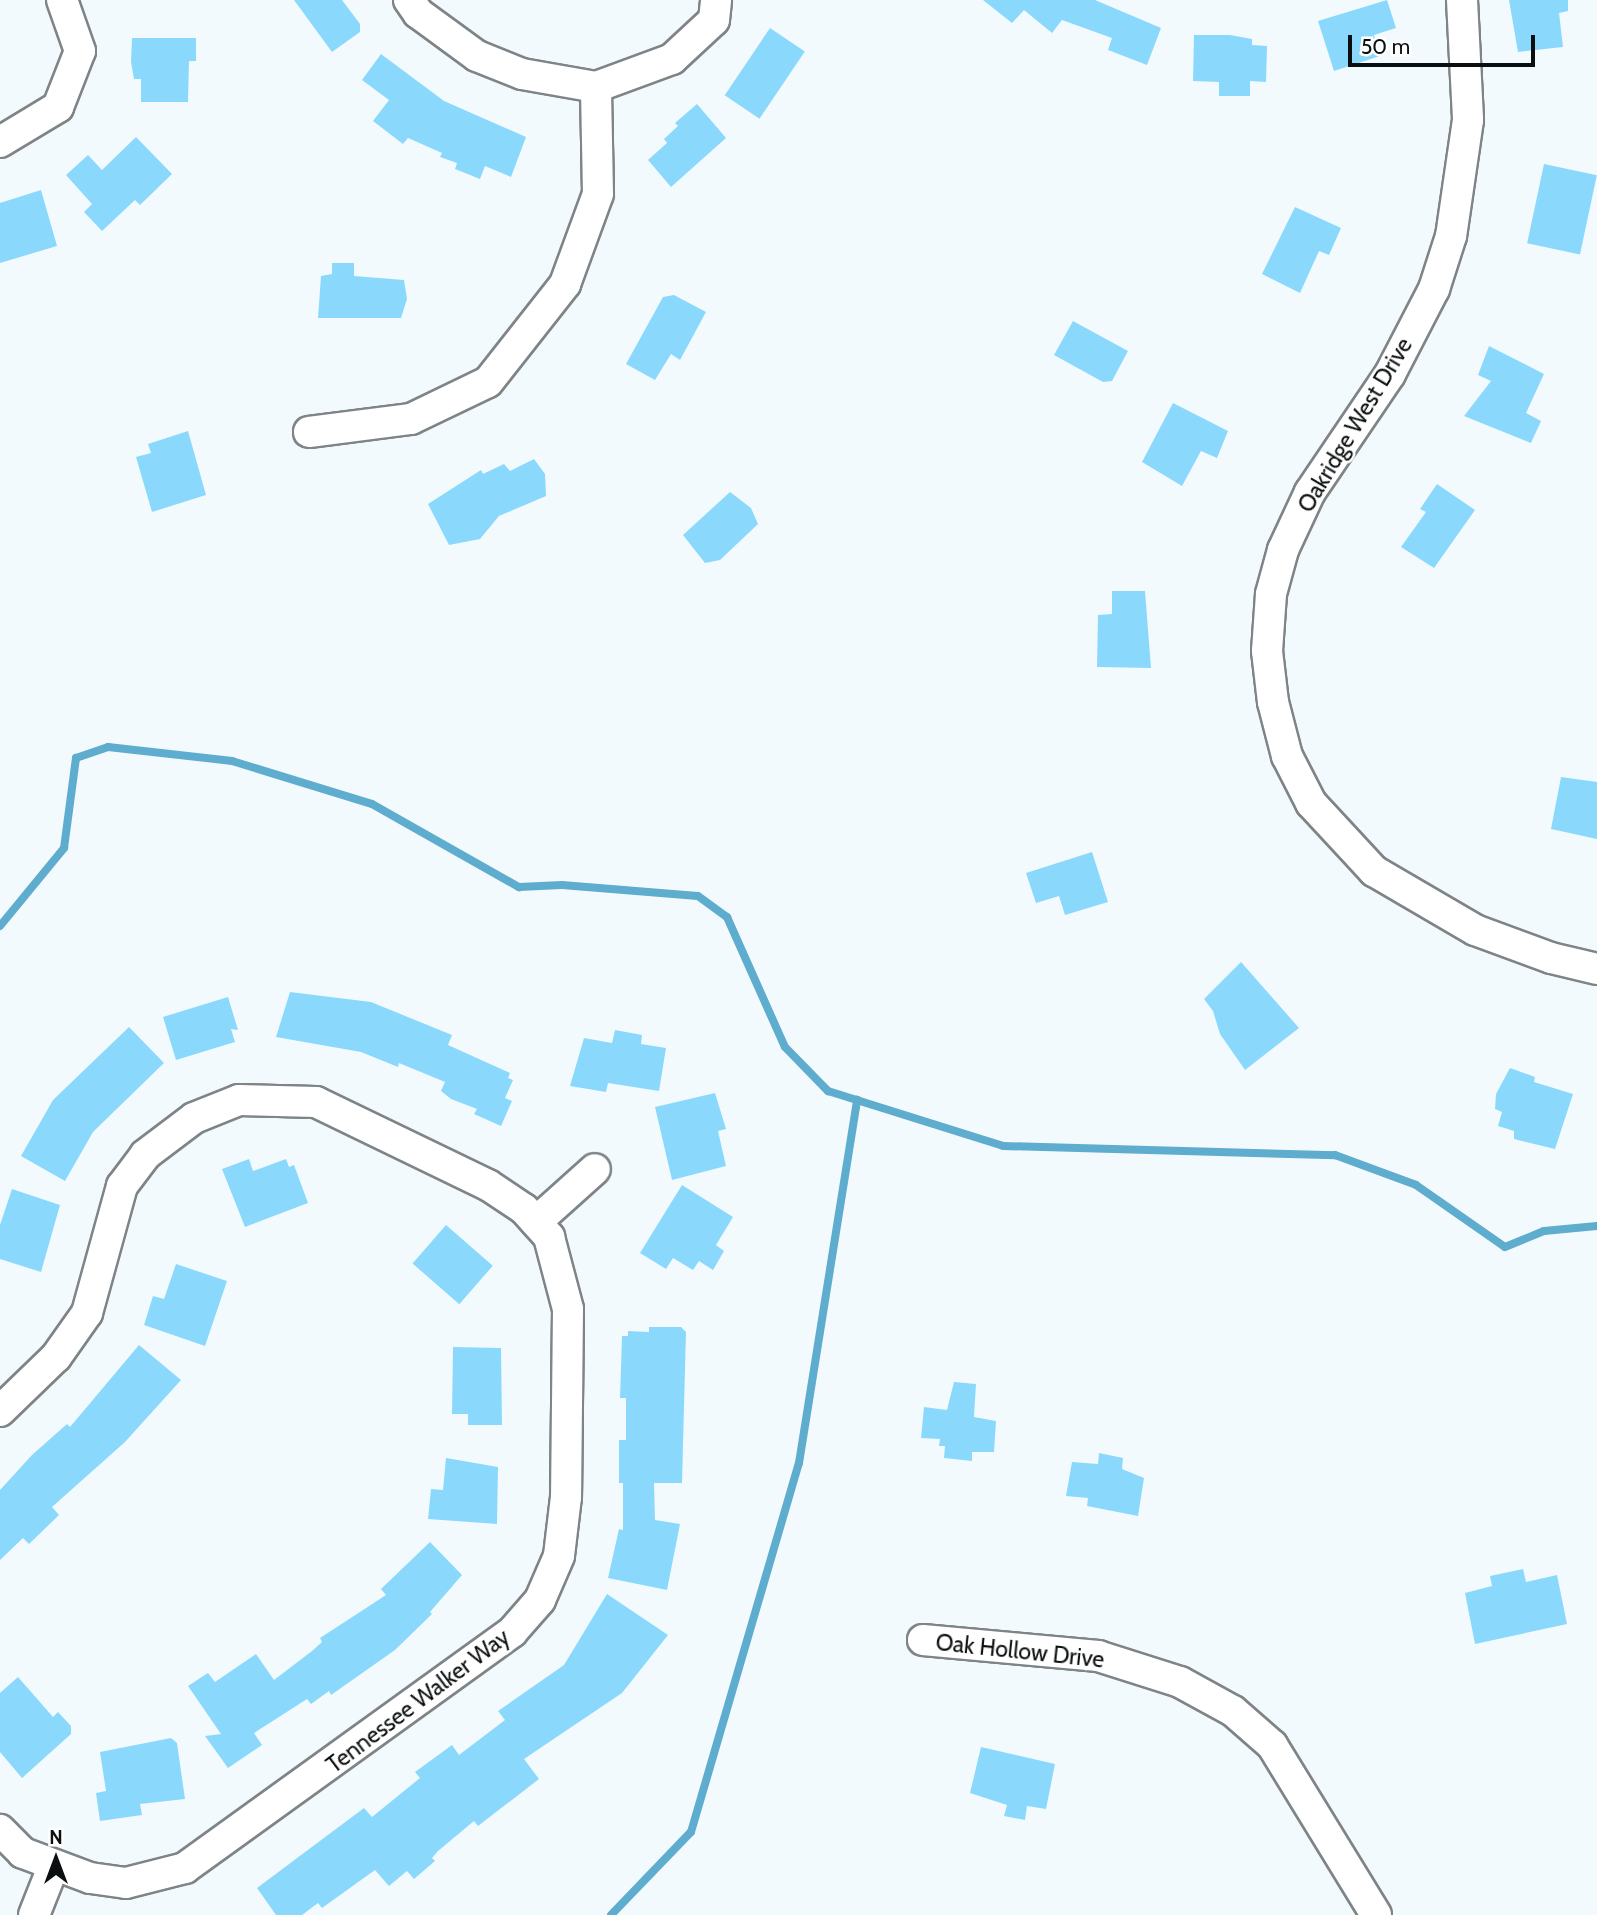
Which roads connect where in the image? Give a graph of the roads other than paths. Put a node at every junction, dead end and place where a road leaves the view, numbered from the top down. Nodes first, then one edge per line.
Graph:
1 (62, 0) edge
2 (409, 0) edge
3 (716, 0) edge
4 (1462, 0) edge
5 (596, 87) junction
6 (0, 142) edge
7 (309, 432) dead end
8 (1597, 969) edge
9 (595, 1169) dead end
10 (536, 1223) junction
11 (0, 1411) edge
12 (923, 1640) dead end
13 (0, 1830) edge
14 (52, 1867) junction
15 (34, 1915) edge
16 (1376, 1915) edge

1 - 6 street
2 - 5 street
3 - 5 street
4 - 8 street, Oakridge West Drive
5 - 7 street
9 - 10 street
10 - 11 street, Tennessee Walker Way
10 - 14 street, Tennessee Walker Way
12 - 16 street, Oak Hollow Drive
13 - 14 street, Tennessee Walker Way
14 - 15 street

